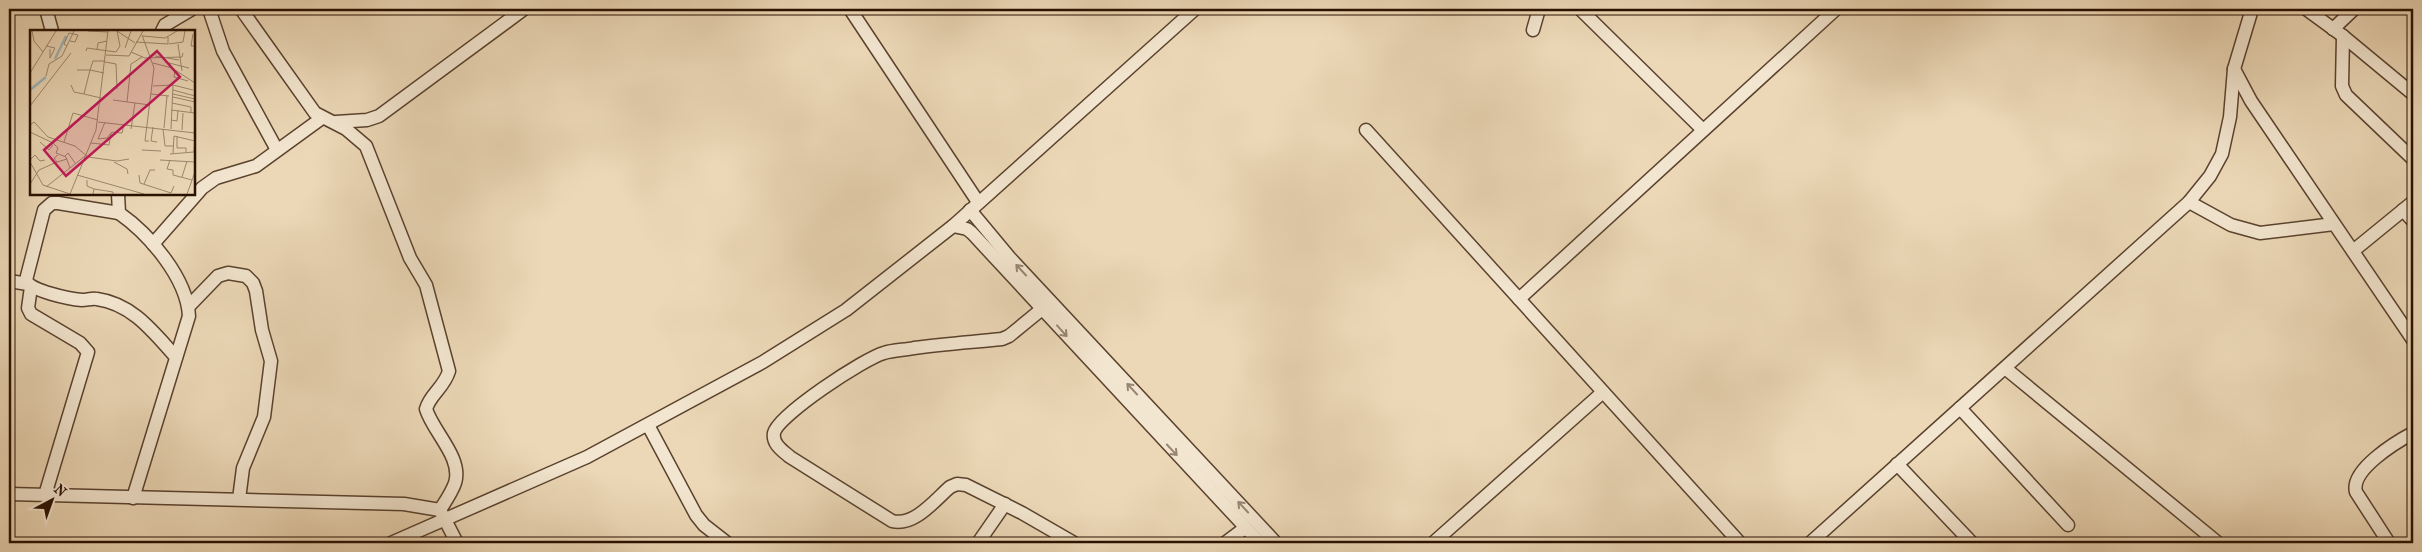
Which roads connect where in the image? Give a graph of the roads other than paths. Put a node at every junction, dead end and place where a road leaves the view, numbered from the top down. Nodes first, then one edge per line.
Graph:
1 (46, 9) edge
2 (209, 9) edge
3 (241, 9) edge
4 (524, 9) edge
5 (850, 9) edge
6 (1195, 9) edge
7 (1539, 9) edge
8 (1580, 9) edge
9 (1836, 9) edge
10 (2252, 9) edge
11 (2306, 9) edge
12 (2354, 9) edge
13 (185, 10) edge
14 (52, 30) edge
15 (162, 30) edge
16 (1533, 30) dead end
17 (2338, 32) junction
18 (2234, 69) junction
19 (2413, 94) edge
20 (2251, 101) junction
21 (2231, 106) junction
22 (327, 120) junction
23 (1366, 130) dead end
24 (1703, 130) junction
25 (277, 150) junction
26 (2413, 159) edge
27 (118, 195) edge
28 (2189, 202) junction
29 (2413, 202) edge
30 (974, 206) junction
31 (2403, 210) junction
32 (119, 213) junction
33 (2413, 221) edge
34 (2334, 224) junction
35 (953, 226) junction
36 (154, 244) junction
37 (2353, 251) junction
38 (9, 281) edge
39 (29, 286) junction
40 (1519, 298) junction
41 (188, 306) junction
42 (1042, 310) junction
43 (2413, 340) edge
44 (176, 357) junction
45 (2005, 368) junction
46 (1603, 392) junction
47 (1960, 408) junction
48 (648, 425) junction
49 (2413, 433) edge
50 (1897, 464) junction
51 (9, 494) edge
52 (45, 495) junction
53 (133, 498) junction
54 (239, 499) junction
55 (1005, 504) junction
56 (443, 515) junction
57 (2068, 525) dead end
58 (1245, 528) junction
59 (391, 543) edge
60 (457, 543) edge
61 (727, 543) edge
62 (978, 543) edge
63 (1074, 543) edge
64 (1225, 543) edge
65 (1260, 543) edge
66 (1276, 543) edge
67 (1433, 543) edge
68 (1740, 543) edge
69 (1810, 543) edge
70 (1972, 543) edge
71 (2218, 543) edge
72 (2389, 543) edge

1 - 14 street
2 - 25 street
3 - 22 street
4 - 22 street
5 - 30 street
6 - 30 street
7 - 16 street
8 - 24 street
9 - 24 street
10 - 18 street
11 - 17 street
12 - 17 street
13 - 15 street
17 - 19 street
17 - 26 street
18 - 20 street
18 - 21 street
20 - 21 street
20 - 34 street
21 - 28 street
22 - 25 street
22 - 56 street
23 - 40 street
24 - 40 street
25 - 36 street
27 - 32 street
28 - 34 street
28 - 45 street
29 - 31 street
30 - 35 street
66 -> 30 street
31 - 33 street
31 - 37 street
32 - 36 street
32 - 39 street
34 - 37 street
35 - 42 street
35 - 48 street
36 - 41 street
37 - 43 street
38 - 39 street
39 - 44 street
39 - 52 street
40 - 46 street
41 - 44 street
41 - 54 street
42 - 55 street
42 -> 58 street
44 - 53 street
45 - 47 street
45 - 71 street
46 - 67 street
46 - 68 street
47 - 50 street
47 - 57 street
48 - 56 street
48 - 61 street
49 - 72 street
50 - 69 street
50 - 70 street
51 - 52 street
52 - 53 street
53 - 54 street
54 - 56 street
55 - 62 street
55 - 63 street
56 - 59 street
56 - 60 street
58 - 64 street
58 - 65 street

